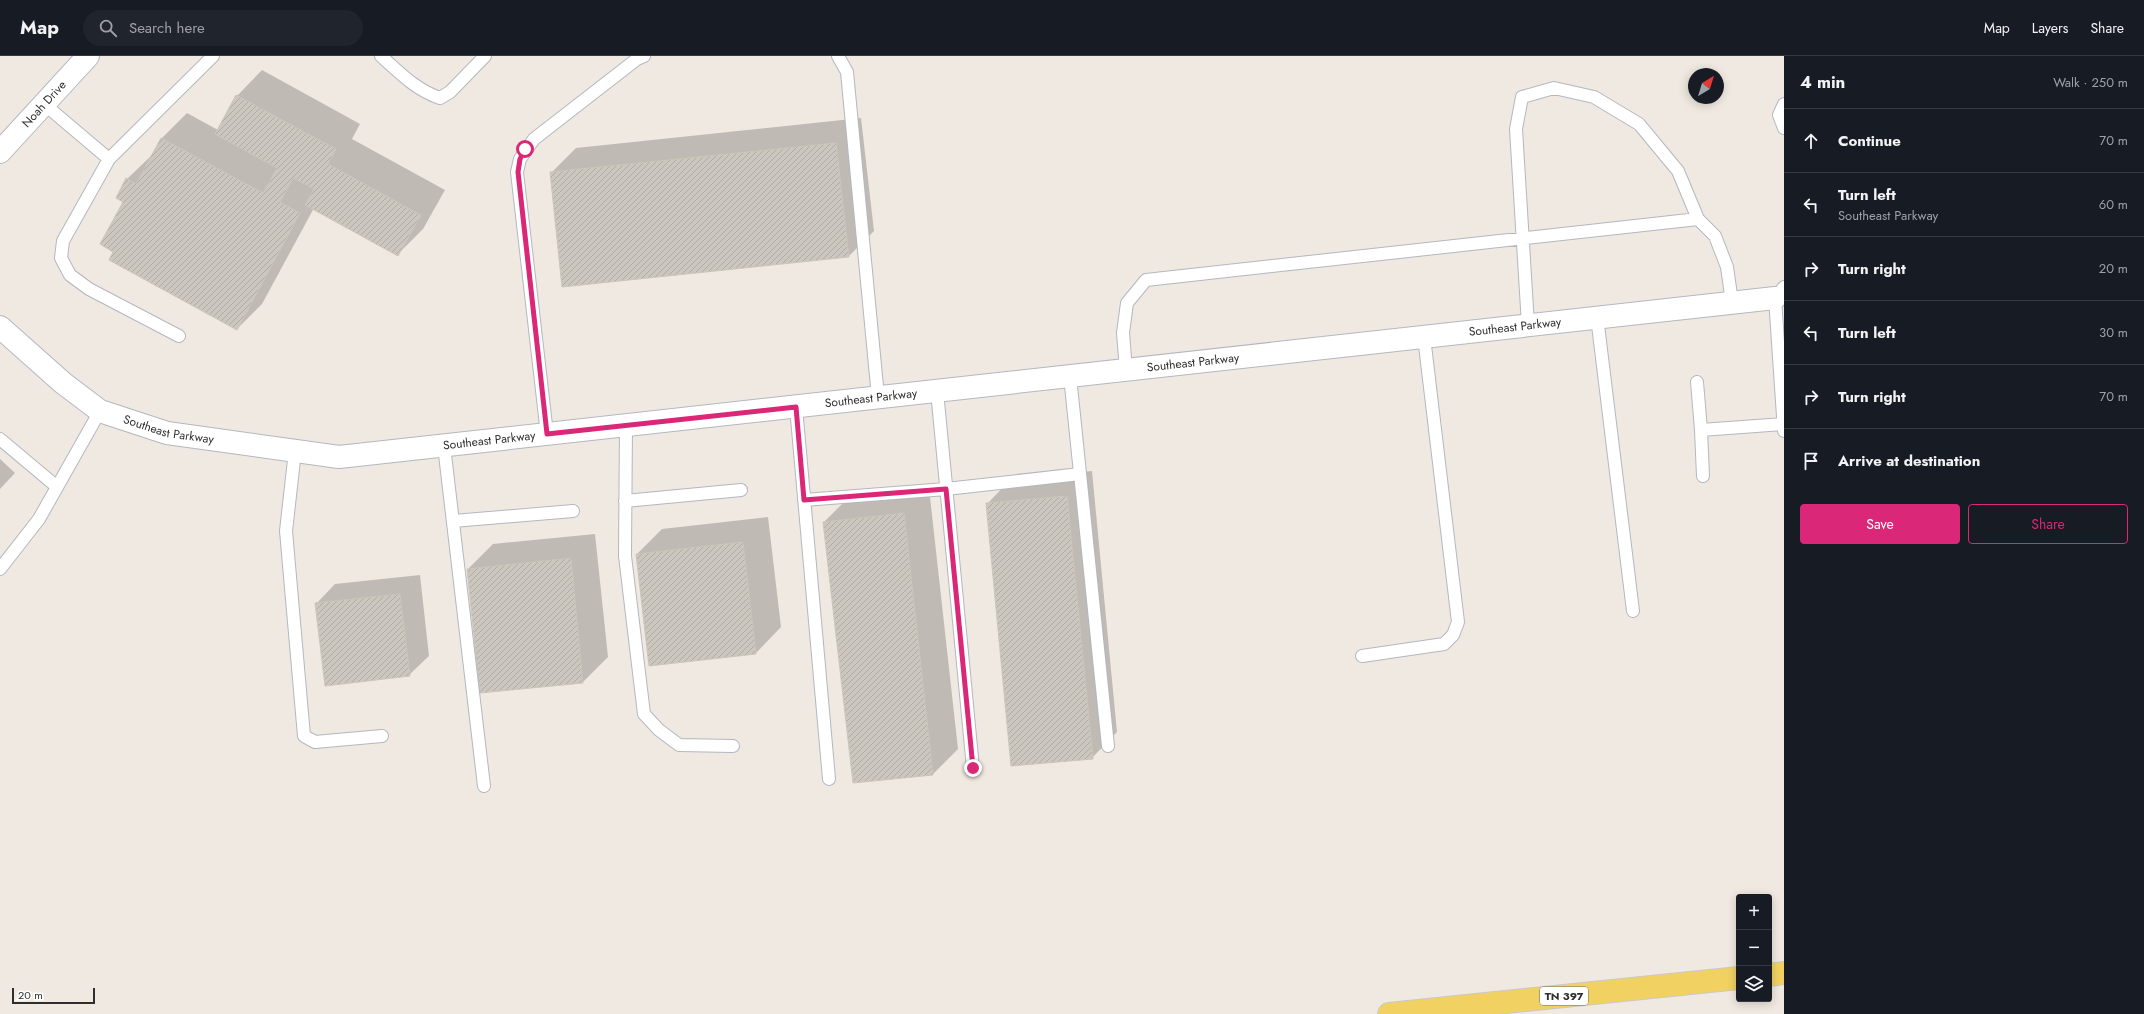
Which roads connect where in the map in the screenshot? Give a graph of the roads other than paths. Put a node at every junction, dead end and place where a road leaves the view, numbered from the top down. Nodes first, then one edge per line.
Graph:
1 (88, 56) edge
2 (213, 56) edge
3 (381, 56) edge
4 (486, 56) edge
5 (644, 56) edge
6 (838, 56) edge
7 (44, 104) junction
8 (1784, 104) edge
9 (1784, 128) edge
10 (0, 152) edge
11 (109, 159) junction
12 (1698, 219) junction
13 (1524, 239) junction
14 (1781, 296) edge
15 (1732, 302) junction
16 (1597, 317) junction
17 (1528, 325) junction
18 (0, 327) edge
19 (179, 336) dead end
20 (1424, 337) junction
21 (1126, 370) junction
22 (1070, 376) junction
23 (1697, 382) dead end
24 (937, 391) junction
25 (878, 397) junction
26 (796, 407) junction
27 (100, 411) junction
28 (1784, 424) edge
29 (626, 426) junction
30 (1701, 430) junction
31 (1784, 431) edge
32 (547, 434) junction
33 (0, 439) edge
34 (444, 446) junction
35 (295, 451) junction
36 (1080, 474) junction
37 (1703, 476) dead end
38 (56, 486) junction
39 (946, 489) junction
40 (741, 490) dead end
41 (804, 500) junction
42 (625, 501) junction
43 (573, 511) dead end
44 (453, 521) junction
45 (0, 569) edge
46 (1633, 611) dead end
47 (1362, 656) dead end
48 (382, 736) dead end
49 (733, 746) dead end
50 (1108, 746) dead end
51 (973, 768) dead end
52 (829, 779) dead end
53 (484, 786) dead end
54 (1784, 973) edge
55 (1772, 974) edge
56 (1736, 978) edge
57 (1389, 1014) edge

1 - 7 street, Noah Drive
2 - 11 lane
3 - 4 lane
5 - 32 lane
6 - 25 lane
7 - 10 street, Noah Drive
7 - 11 lane
8 - 9 lane
11 - 19 lane
12 - 13 lane
12 - 13 lane
12 - 15 lane
13 - 17 lane
13 - 21 lane
14 - 15 street, Southeast Parkway
14 - 28 lane
15 - 16 street, Southeast Parkway
16 - 17 street, Southeast Parkway
16 - 46 lane
17 - 20 street, Southeast Parkway
18 - 27 street, Southeast Parkway
20 - 21 street, Southeast Parkway
20 - 47 lane
21 - 22 street, Southeast Parkway
22 - 24 street, Southeast Parkway
22 - 36 lane
23 - 30 lane
24 - 25 street, Southeast Parkway
24 - 39 lane
25 - 26 street, Southeast Parkway
26 - 29 street, Southeast Parkway
26 - 41 lane
27 - 35 street, Southeast Parkway
27 - 38 lane
28 - 30 lane
28 - 31 lane
29 - 32 street, Southeast Parkway
29 - 42 lane
30 - 37 lane
32 - 34 street, Southeast Parkway
33 - 38 lane
34 - 35 street, Southeast Parkway
34 - 44 lane
35 - 48 lane
36 - 39 lane
36 - 50 lane
38 - 45 lane
39 - 41 lane
39 - 51 lane
40 - 42 lane
41 - 52 lane
42 - 49 lane
43 - 44 lane
44 - 53 lane
54 - 55 main road
56 - 57 main road, TN 397

